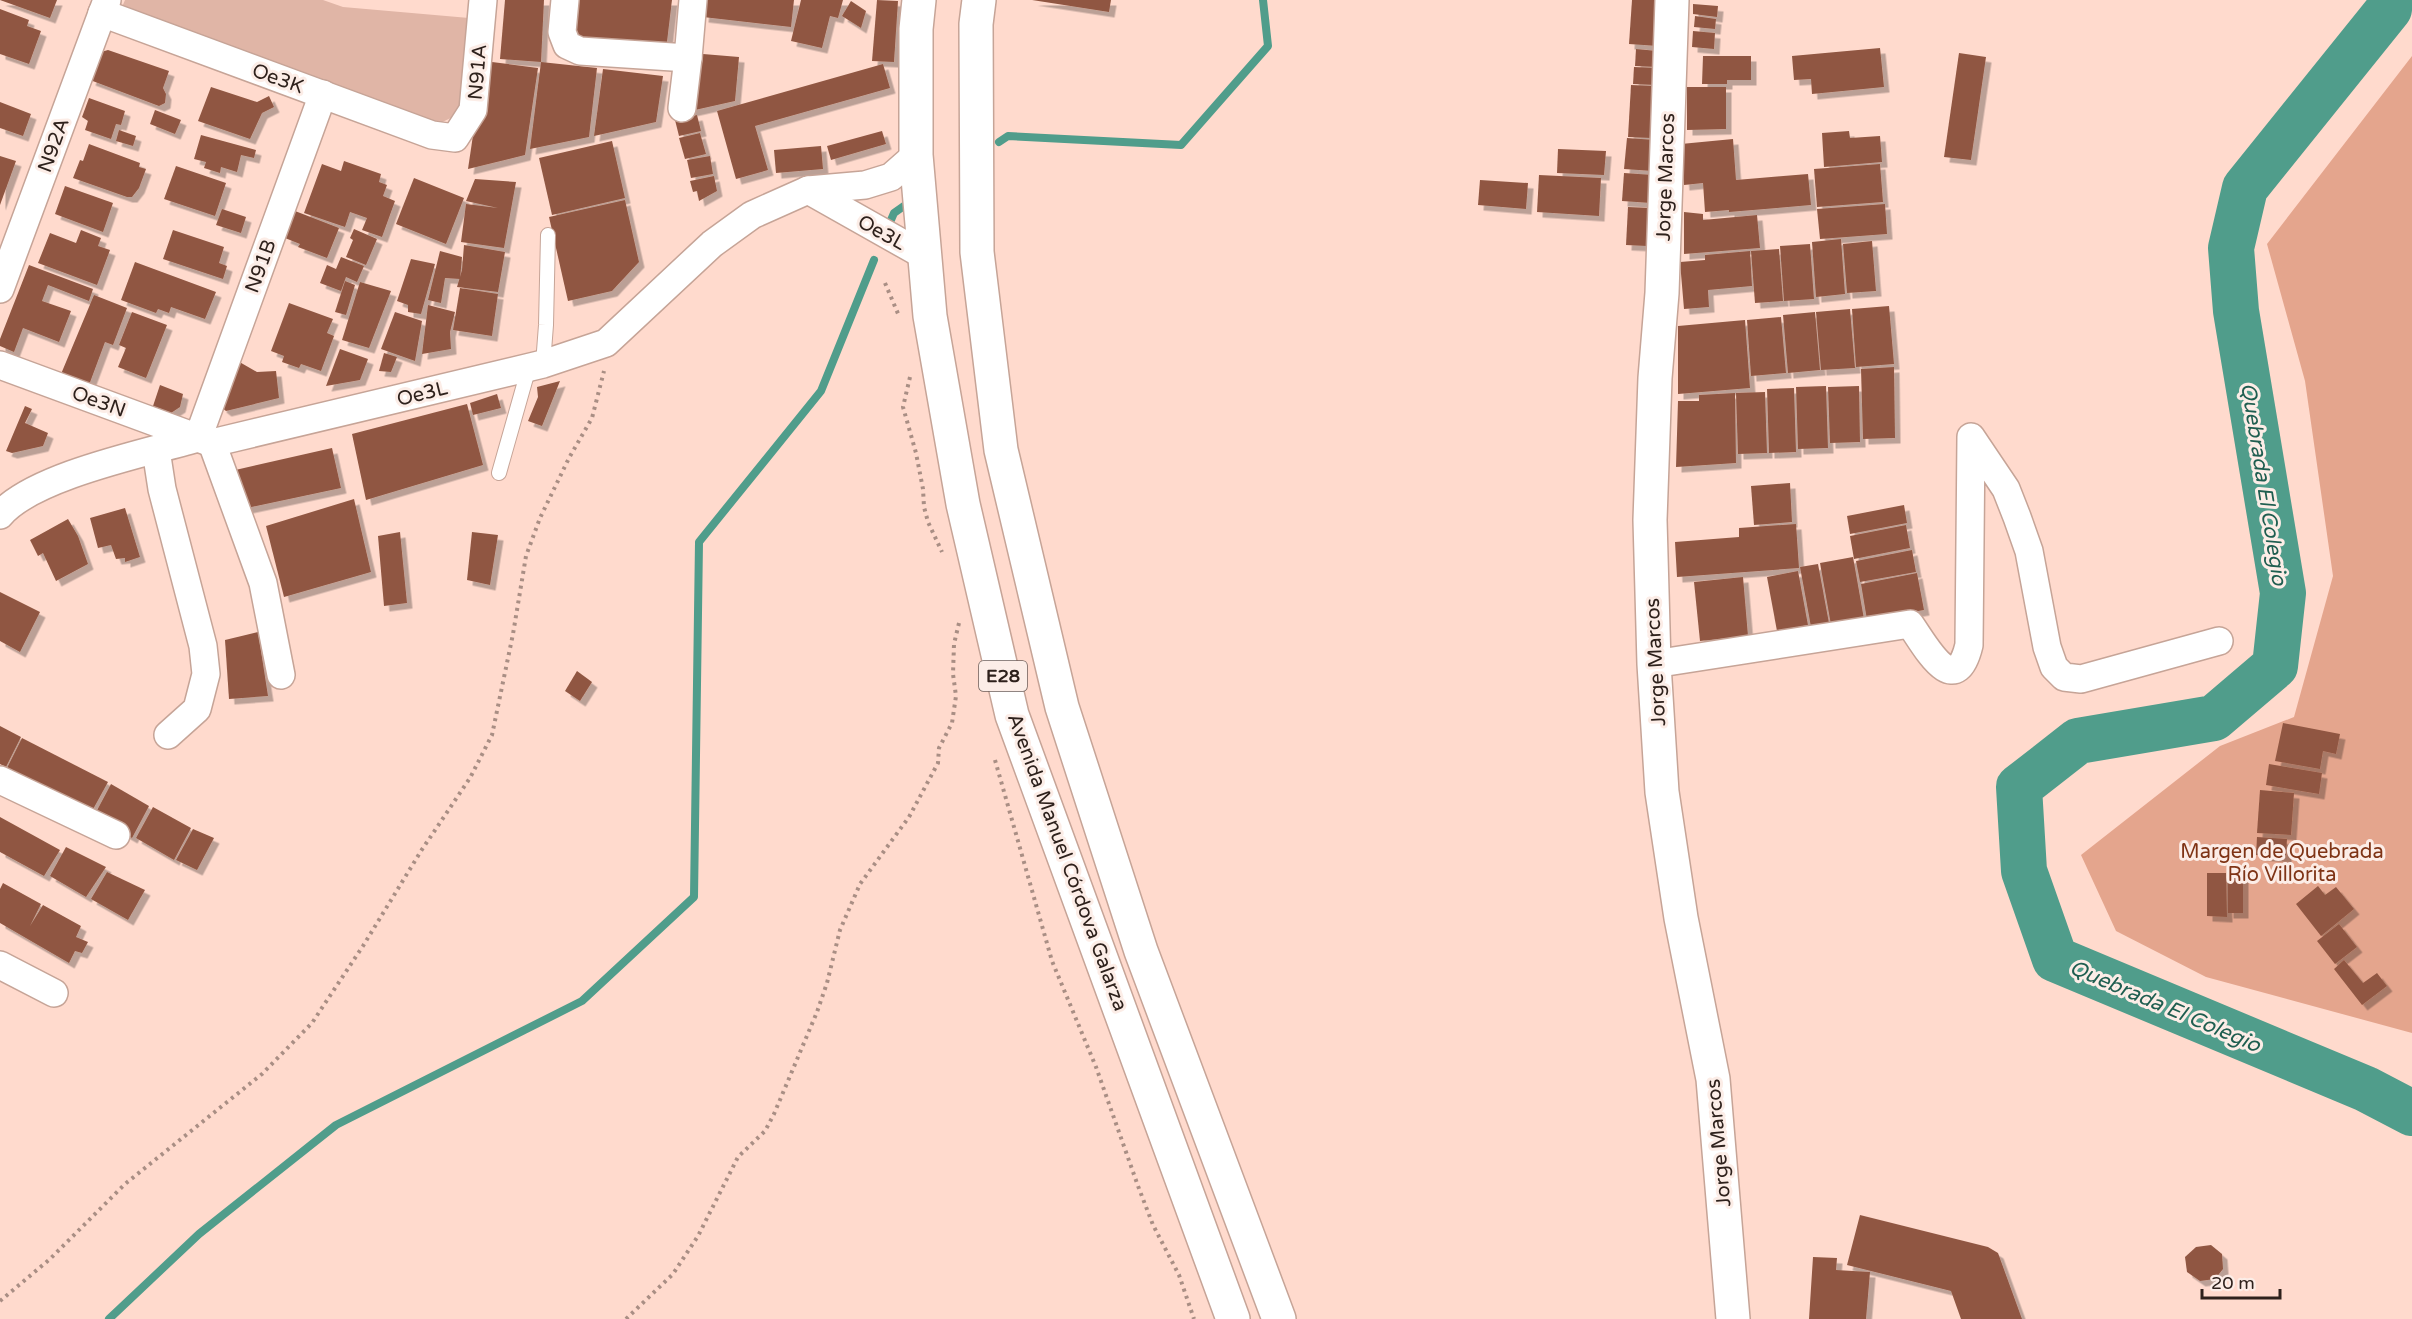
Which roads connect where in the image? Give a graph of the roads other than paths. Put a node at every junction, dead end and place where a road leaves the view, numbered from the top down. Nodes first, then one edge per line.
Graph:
1 (483, 0) edge
2 (565, 0) edge
3 (693, 0) edge
4 (919, 0) edge
5 (979, 0) edge
6 (1672, 0) edge
7 (104, 7) edge
8 (688, 58) junction
9 (323, 94) junction
10 (682, 108) dead end
11 (455, 138) joint
12 (916, 155) junction
13 (808, 190) junction
14 (548, 235) dead end
15 (925, 256) junction
16 (0, 289) edge
17 (0, 365) edge
18 (536, 365) junction
19 (205, 440) junction
20 (156, 450) junction
21 (499, 473) dead end
22 (3, 508) edge
23 (2219, 641) dead end
24 (1654, 664) junction
25 (281, 675) dead end
26 (168, 735) dead end
27 (0, 780) edge
28 (116, 835) dead end
29 (0, 964) edge
30 (54, 993) dead end
31 (1233, 1319) edge
32 (1279, 1319) edge
33 (1733, 1319) edge

1 - 11 street, N91A
2 - 8 street
3 - 8 street
4 - 12 main road, Avenida Manuel Córdova Galarza / E28
5 - 32 main road, Avenida Manuel Córdova Galarza / E28
6 - 24 main road, Jorge Marcos
7 - 9 street, Oe3K
7 - 16 street, N92A
8 - 10 street
9 - 11 street, Oe3K
9 - 19 street, N91B
12 - 13 street, Oe3L
12 - 15 main road, Avenida Manuel Córdova Galarza / E28
13 - 15 street, Oe3L
13 - 18 street, Oe3L
14 - 18 lane
15 - 31 main road, Avenida Manuel Córdova Galarza / E28
17 - 19 street, Oe3N
18 - 19 street, Oe3L
18 - 21 lane
19 - 20 street, Oe3L
19 - 25 street
20 - 22 street, Oe3L
20 - 26 street
23 - 24 street
24 - 33 main road, Jorge Marcos
27 - 28 street
29 - 30 street

